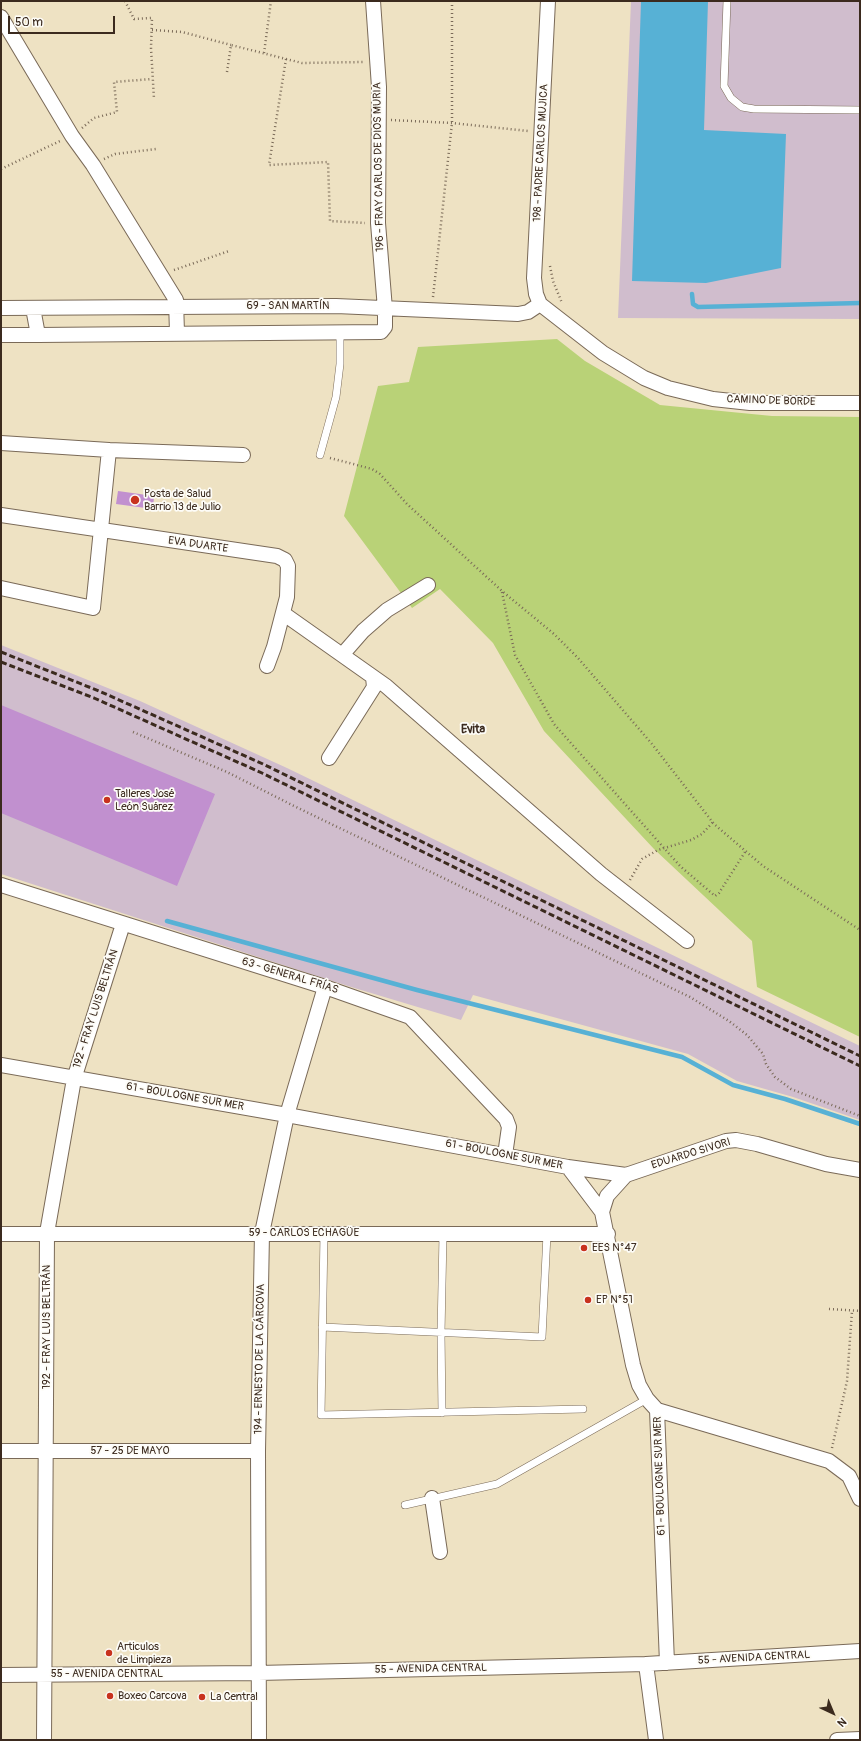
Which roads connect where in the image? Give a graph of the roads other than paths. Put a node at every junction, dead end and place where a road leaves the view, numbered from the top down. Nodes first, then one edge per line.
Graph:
1 (373, 1) edge
2 (548, 1) edge
3 (727, 1) edge
4 (1, 17) edge
5 (860, 110) edge
6 (540, 304) junction
7 (178, 307) junction
8 (1, 308) edge
9 (33, 308) junction
10 (385, 309) junction
11 (340, 332) junction
12 (177, 333) junction
13 (38, 335) junction
14 (1, 336) edge
15 (860, 403) edge
16 (1, 443) edge
17 (110, 450) junction
18 (243, 455) dead end
19 (320, 456) road end
20 (1, 515) edge
21 (101, 531) junction
22 (428, 585) dead end
23 (1, 588) edge
24 (284, 614) junction
25 (342, 655) junction
26 (267, 666) dead end
27 (373, 677) junction
28 (329, 758) dead end
29 (1, 885) edge
30 (123, 924) junction
31 (687, 941) dead end
32 (325, 987) junction
33 (1, 1065) edge
34 (74, 1078) junction
35 (287, 1115) junction
36 (505, 1155) junction
37 (568, 1167) junction
38 (860, 1170) edge
39 (626, 1174) junction
40 (602, 1212) junction
41 (47, 1233) junction
42 (262, 1233) junction
43 (324, 1233) junction
44 (1, 1234) edge
45 (547, 1234) junction
46 (608, 1234) junction
47 (443, 1235) junction
48 (322, 1327) junction
49 (441, 1333) junction
50 (647, 1399) junction
51 (583, 1409) dead end
52 (657, 1410) junction
53 (442, 1413) junction
54 (1, 1451) edge
55 (47, 1451) junction
56 (258, 1451) junction
57 (432, 1498) junction
58 (860, 1499) edge
59 (405, 1505) dead end
60 (440, 1552) dead end
61 (860, 1651) edge
62 (667, 1663) junction
63 (646, 1664) junction
64 (258, 1673) junction
65 (1, 1674) edge
66 (44, 1675) junction
67 (860, 1739) edge
68 (44, 1740) edge
69 (259, 1740) edge
70 (656, 1740) edge
71 (838, 1740) edge

1 - 10 street, 196 - FRAY CARLOS DE DIOS MURIA
2 - 6 street, 198 - PADRE CARLOS MUJICA
3 - 5 lane
4 - 7 street
6 - 10 street, 69 - SAN MARTÍN
6 - 15 street, CAMINO DE BORDE
7 - 9 street, 69 - SAN MARTÍN
7 - 10 street, 69 - SAN MARTÍN
7 - 12 street
8 - 9 street, 69 - SAN MARTÍN
9 - 13 street
10 - 11 street, 196 - FRAY CARLOS DE DIOS MURIA
11 - 12 street
11 - 19 lane
12 - 13 street
13 - 14 street
16 - 17 street
17 - 18 street
17 - 21 street
20 - 21 street, EVA DUARTE
21 - 23 street
21 - 24 street, EVA DUARTE
22 - 25 street
24 - 25 street
24 - 26 street, EVA DUARTE
25 - 27 street
27 - 28 street
27 - 31 street
29 - 30 street, 63 - GENERAL FRÍAS
30 - 32 street, 63 - GENERAL FRÍAS
30 - 34 street, 192 - FRAY LUIS BELTRÁN
32 - 35 street, 194 - ERNESTO DE LA CÁRCOVA
32 - 36 street, 63 - GENERAL FRÍAS
33 - 34 street, 61 - BOULOGNE SUR MER
34 - 35 street, 61 - BOULOGNE SUR MER
34 - 41 street, 192 - FRAY LUIS BELTRÁN
35 - 36 street, 61 - BOULOGNE SUR MER
35 - 42 street, 194 - ERNESTO DE LA CÁRCOVA
36 - 37 street, 61 - BOULOGNE SUR MER
37 - 39 street, EDUARDO SIVORI
37 - 40 street, 61 - BOULOGNE SUR MER
38 - 39 street, EDUARDO SIVORI
39 - 40 street
40 - 46 street, 61 - BOULOGNE SUR MER
41 - 42 street, 59 - CARLOS ECHAGÜE
41 - 44 street, 59 - CARLOS ECHAGÜE
41 - 55 street, 192 - FRAY LUIS BELTRÁN
42 - 43 street, 59 - CARLOS ECHAGÜE
42 - 56 street, 194 - ERNESTO DE LA CÁRCOVA
43 - 47 street, 59 - CARLOS ECHAGÜE
43 - 48 lane
45 - 46 street, 59 - CARLOS ECHAGÜE
45 - 47 street, 59 - CARLOS ECHAGÜE
45 - 49 lane
46 - 50 street, 61 - BOULOGNE SUR MER
47 - 49 lane
48 - 49 lane
48 - 53 lane
49 - 53 lane
50 - 52 street, 61 - BOULOGNE SUR MER
50 - 57 lane
51 - 53 lane
52 - 58 street
52 - 62 street, 61 - BOULOGNE SUR MER
54 - 55 street, 57 - 25 DE MAYO
55 - 56 street, 57 - 25 DE MAYO
55 - 66 street, 192 - FRAY LUIS BELTRÁN
56 - 64 street, 194 - ERNESTO DE LA CÁRCOVA
57 - 59 lane
57 - 60 street
61 - 62 street, 55 - AVENIDA CENTRAL
62 - 63 street, 55 - AVENIDA CENTRAL
63 - 64 street, 55 - AVENIDA CENTRAL
63 - 70 street
64 - 66 street, 55 - AVENIDA CENTRAL
64 - 69 street, 194 - ERNESTO DE LA CÁRCOVA
65 - 66 street, 55 - AVENIDA CENTRAL
66 - 68 street, 192 - FRAY LUIS BELTRÁN
67 - 71 street

